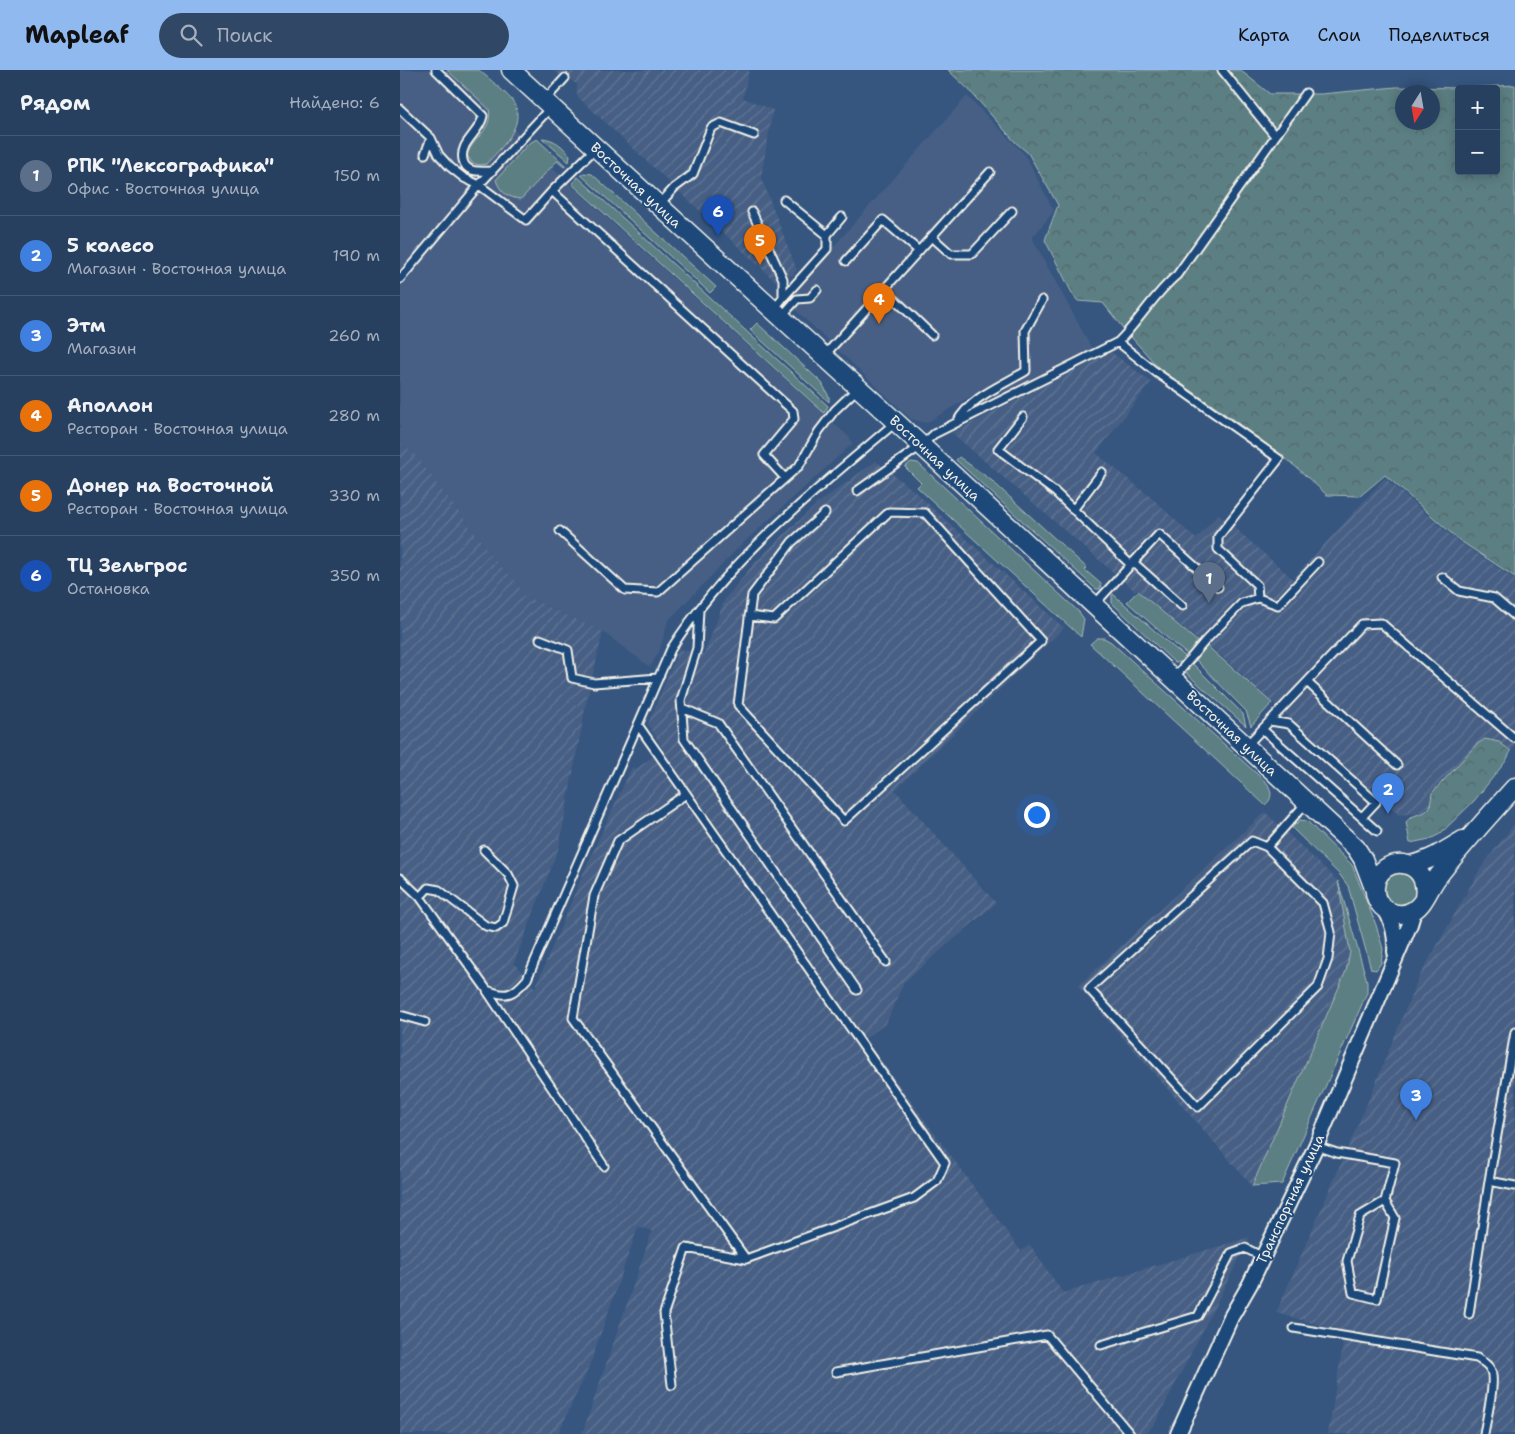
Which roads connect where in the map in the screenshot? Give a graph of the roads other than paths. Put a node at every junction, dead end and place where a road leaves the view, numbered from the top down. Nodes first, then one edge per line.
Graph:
1 (436, 70) edge
2 (512, 70) edge
3 (1222, 70) edge
4 (565, 78) dead end
5 (1306, 93) dead end
6 (548, 103) junction
7 (400, 108) edge
8 (754, 135) dead end
9 (1276, 136) junction
10 (431, 138) junction
11 (596, 148) junction
12 (425, 154) dead end
13 (492, 171) junction
14 (990, 172) dead end
15 (479, 185) junction
16 (552, 191) junction
17 (784, 200) dead end
18 (659, 206) junction
19 (1012, 211) dead end
20 (752, 212) dead end
21 (842, 217) dead end
22 (826, 236) junction
23 (932, 237) junction
24 (918, 251) junction
25 (846, 262) dead end
26 (400, 279) edge
27 (884, 289) junction
28 (817, 290) dead end
29 (1042, 300) dead end
30 (778, 309) junction
31 (932, 335) dead end
32 (1118, 342) junction
33 (824, 356) junction
34 (859, 387) junction
35 (1023, 417) dead end
36 (896, 422) junction
37 (957, 422) junction
38 (922, 445) junction
39 (1102, 472) dead end
40 (785, 478) junction
41 (857, 491) dead end
42 (1073, 510) junction
43 (825, 513) dead end
44 (560, 531) dead end
45 (1318, 562) dead end
46 (1132, 564) junction
47 (1442, 577) dead end
48 (1218, 587) dead end
49 (1258, 598) junction
50 (1094, 605) junction
51 (1182, 606) dead end
52 (699, 609) junction
53 (749, 616) junction
54 (1515, 616) edge
55 (540, 639) dead end
56 (658, 678) junction
57 (1174, 678) junction
58 (1307, 682) junction
59 (682, 708) junction
60 (1270, 721) junction
61 (638, 725) junction
62 (1262, 729) junction
63 (1514, 738) edge
64 (1247, 746) junction
65 (1396, 765) dead end
66 (1515, 787) edge
67 (686, 794) junction
68 (1306, 803) junction
69 (1362, 818) junction
70 (1377, 831) dead end
71 (1474, 833) junction
72 (1267, 847) junction
73 (1356, 848) junction
74 (484, 850) dead end
75 (1402, 865) junction
76 (400, 878) edge
77 (1374, 888) junction
78 (420, 897) junction
79 (1419, 905) junction
80 (1386, 910) junction
81 (1395, 960) junction
82 (886, 962) dead end
83 (487, 990) junction
84 (857, 990) dead end
85 (400, 1015) edge
86 (425, 1022) dead end
87 (1515, 1032) edge
88 (1316, 1146) junction
89 (604, 1166) dead end
90 (1489, 1182) junction
91 (1515, 1186) edge
92 (1385, 1201) junction
93 (1263, 1257) junction
94 (746, 1259) junction
95 (1469, 1314) dead end
96 (1294, 1328) dead end
97 (1101, 1345) dead end
98 (836, 1372) dead end
99 (672, 1386) dead end
100 (1130, 1434) edge
101 (1178, 1434) edge
102 (1484, 1434) edge

1 - 13 lane
2 - 6 street, Восточная улица
3 - 9 lane
4 - 6 lane
5 - 9 lane
6 - 11 street, Восточная улица
6 - 13 lane
7 - 10 lane
8 - 18 lane
9 - 32 lane
10 - 12 lane
10 - 15 lane
11 - 16 lane
11 - 18 street, Восточная улица
13 - 15 lane
14 - 23 lane
15 - 16 lane
15 - 26 lane
16 - 40 lane
17 - 22 lane
18 - 30 street, Восточная улица
19 - 23 lane
20 - 30 lane
21 - 22 lane
22 - 30 lane
23 - 24 lane
24 - 25 lane
24 - 27 lane
27 - 31 lane
27 - 33 lane
28 - 30 lane
29 - 37 lane
30 - 33 street, Восточная улица
32 - 37 lane
32 - 49 lane
33 - 34 street, Восточная улица
34 - 36 street, Восточная улица
34 - 40 lane
35 - 42 lane
36 - 38 street, Восточная улица
36 - 52 lane
37 - 38 lane
38 - 41 lane
38 - 50 street, Восточная улица
39 - 42 lane
40 - 44 lane
42 - 46 lane
43 - 53 lane
45 - 49 lane
46 - 48 lane
46 - 50 lane
46 - 51 lane
47 - 54 lane
49 - 57 lane
50 - 57 street, Восточная улица
52 - 56 lane
52 - 59 lane
53 - 53 lane
55 - 56 lane
56 - 61 lane
57 - 64 street, Восточная улица
58 - 60 lane
58 - 63 lane
58 - 65 lane
59 - 82 lane
59 - 84 lane
60 - 62 lane
60 - 69 lane
61 - 67 lane
61 - 83 lane
62 - 64 lane
62 - 69 lane
64 - 68 street, Восточная улица
66 - 71 street
67 - 94 lane
67 - 94 lane
68 - 72 lane
68 - 73 street, Восточная улица
69 - 70 lane
71 - 75 street
71 - 79 street
72 - 72 lane
73 - 75 street, Восточная улица
73 - 77 street, Восточная улица
74 - 78 lane
75 - 77 street
75 - 79 street
76 - 78 lane
77 - 80 street
78 - 83 lane
79 - 80 street
79 - 81 street, Транспортная улица
80 - 81 street
81 - 88 street, Транспортная улица
83 - 89 lane
85 - 86 lane
87 - 90 lane
88 - 92 lane
88 - 93 street, Транспортная улица
90 - 91 lane
90 - 95 lane
92 - 92 lane
93 - 97 lane
93 - 101 street, Транспортная улица
94 - 99 lane
96 - 102 lane
98 - 100 lane

